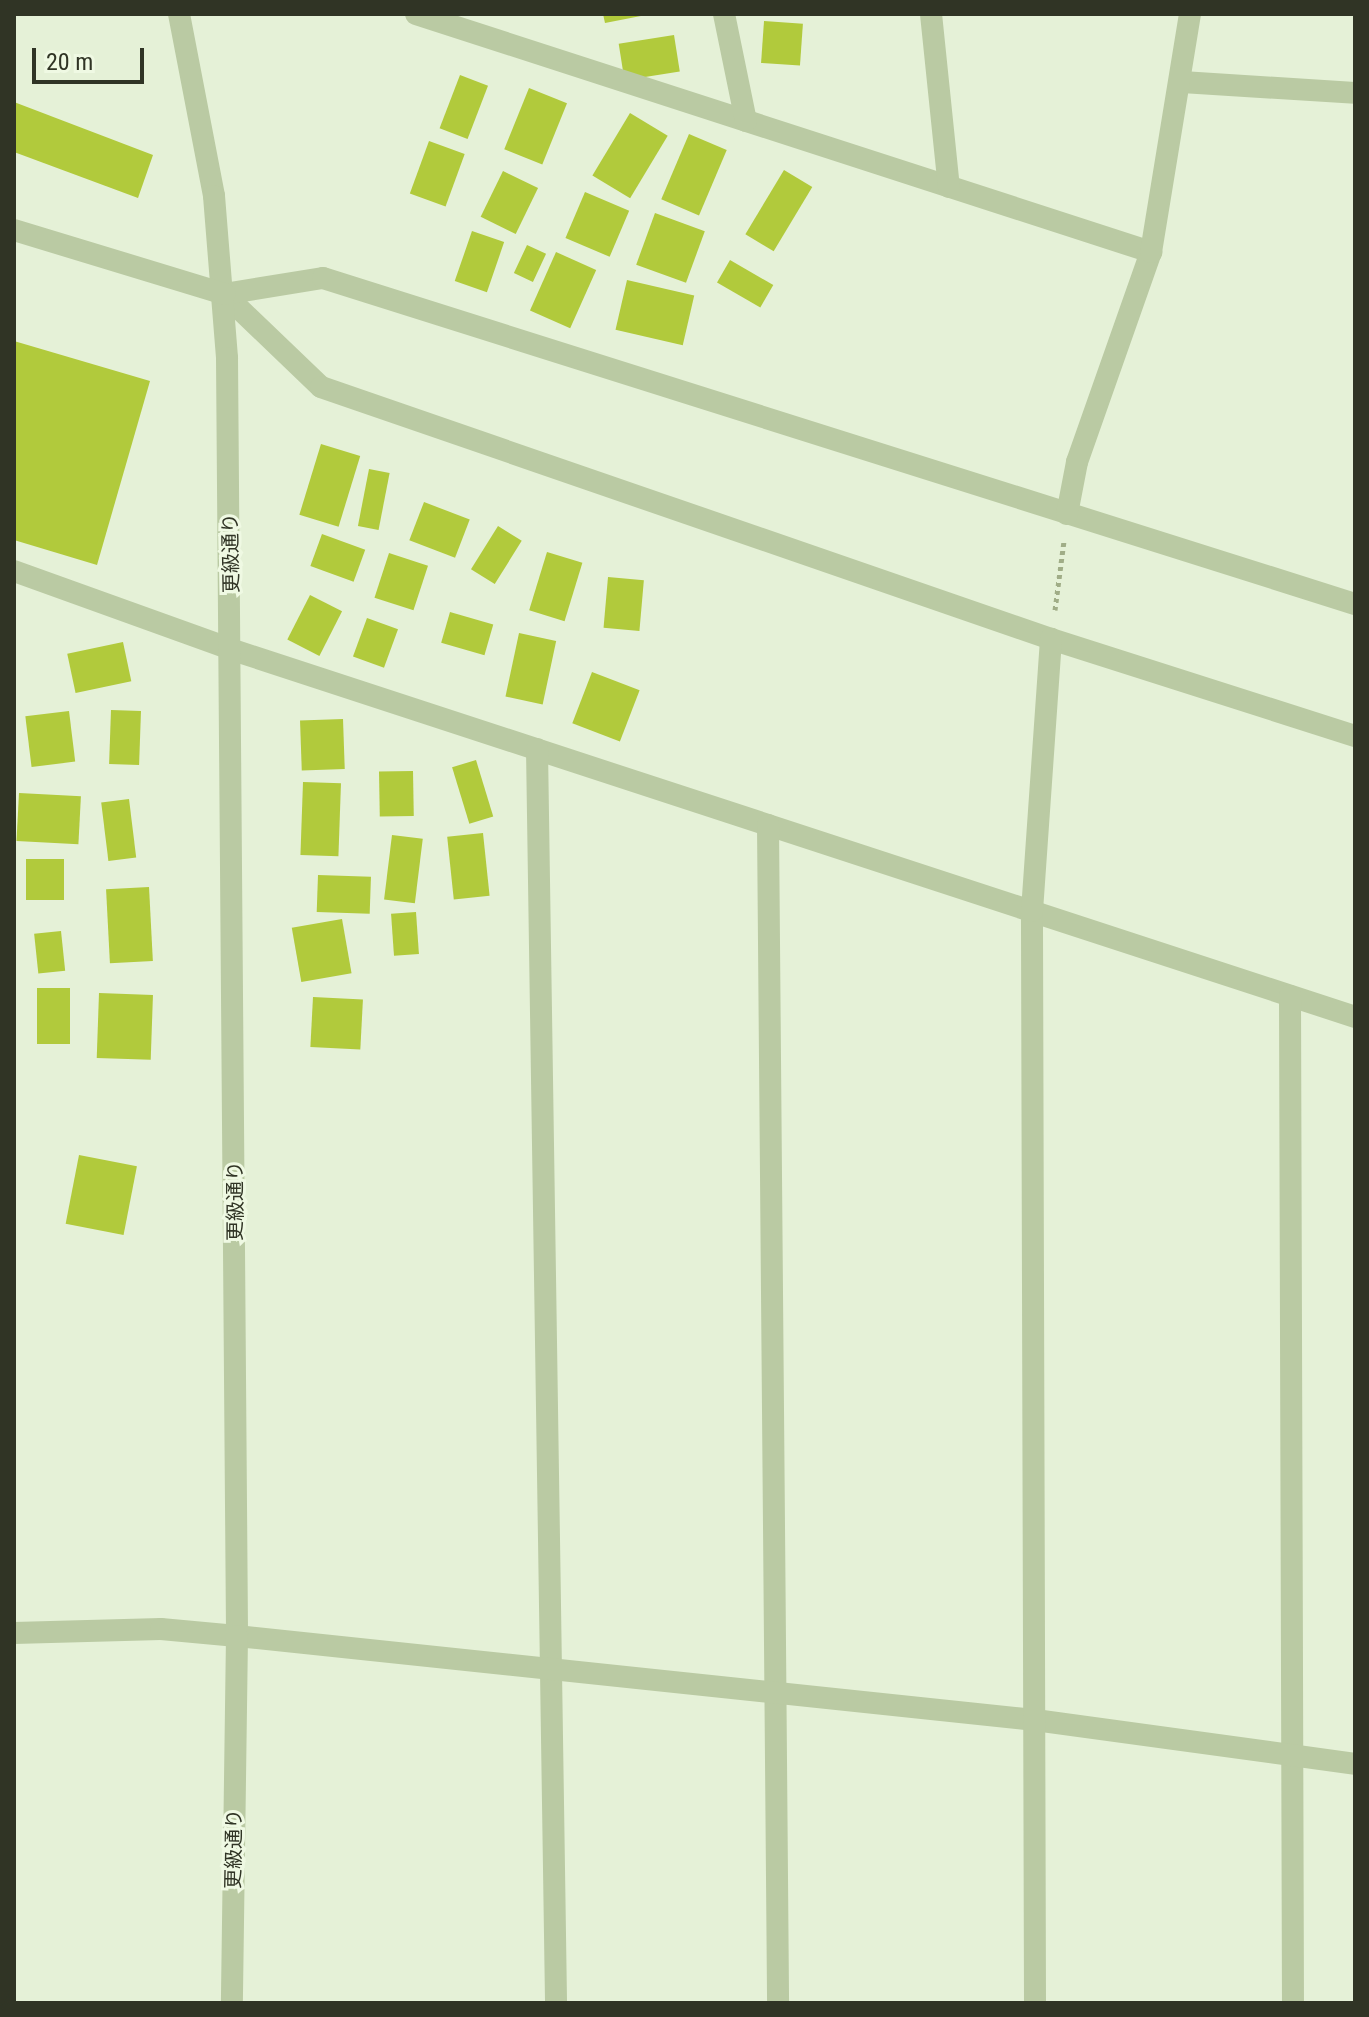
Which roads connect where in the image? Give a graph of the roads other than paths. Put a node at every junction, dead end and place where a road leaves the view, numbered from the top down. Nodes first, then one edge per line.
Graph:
1 (179, 14) edge
2 (416, 14) edge
3 (724, 14) edge
4 (931, 14) edge
5 (1190, 14) edge
6 (464, 22) edge
7 (1182, 82) junction
8 (1355, 93) edge
9 (746, 121) junction
10 (949, 187) junction
11 (14, 230) edge
12 (1151, 252) junction
13 (224, 294) junction
14 (1067, 514) junction
15 (14, 571) edge
16 (1355, 604) edge
17 (1051, 639) junction
18 (233, 650) junction
19 (1355, 736) edge
20 (537, 749) junction
21 (768, 825) junction
22 (1032, 911) junction
23 (1290, 996) junction
24 (1355, 1017) edge
25 (14, 1633) edge
26 (237, 1636) junction
27 (551, 1670) junction
28 (775, 1693) junction
29 (1035, 1720) junction
30 (1290, 1755) junction
31 (1355, 1764) edge
32 (232, 2003) edge
33 (556, 2003) edge
34 (778, 2003) edge
35 (1035, 2003) edge
36 (1293, 2003) edge

1 - 13 street, 更級通り
2 - 6 street
3 - 9 street
4 - 10 street
5 - 7 street
6 - 9 street
7 - 8 street
7 - 12 street
9 - 10 street
10 - 12 street
11 - 13 street
12 - 14 street
13 - 14 street
13 - 17 street
13 - 18 street, 更級通り
14 - 16 street
15 - 18 street
17 - 19 street
17 - 22 street
18 - 20 street
18 - 26 street, 更級通り
20 - 21 street
20 - 27 street
21 - 22 street
21 - 28 street
22 - 23 street
22 - 29 street
23 - 24 street
23 - 30 street
25 - 26 street
26 - 27 street
26 - 32 street, 更級通り
27 - 28 street
27 - 33 street
28 - 29 street
28 - 34 street
29 - 30 street
29 - 35 street
30 - 31 street
30 - 36 street

